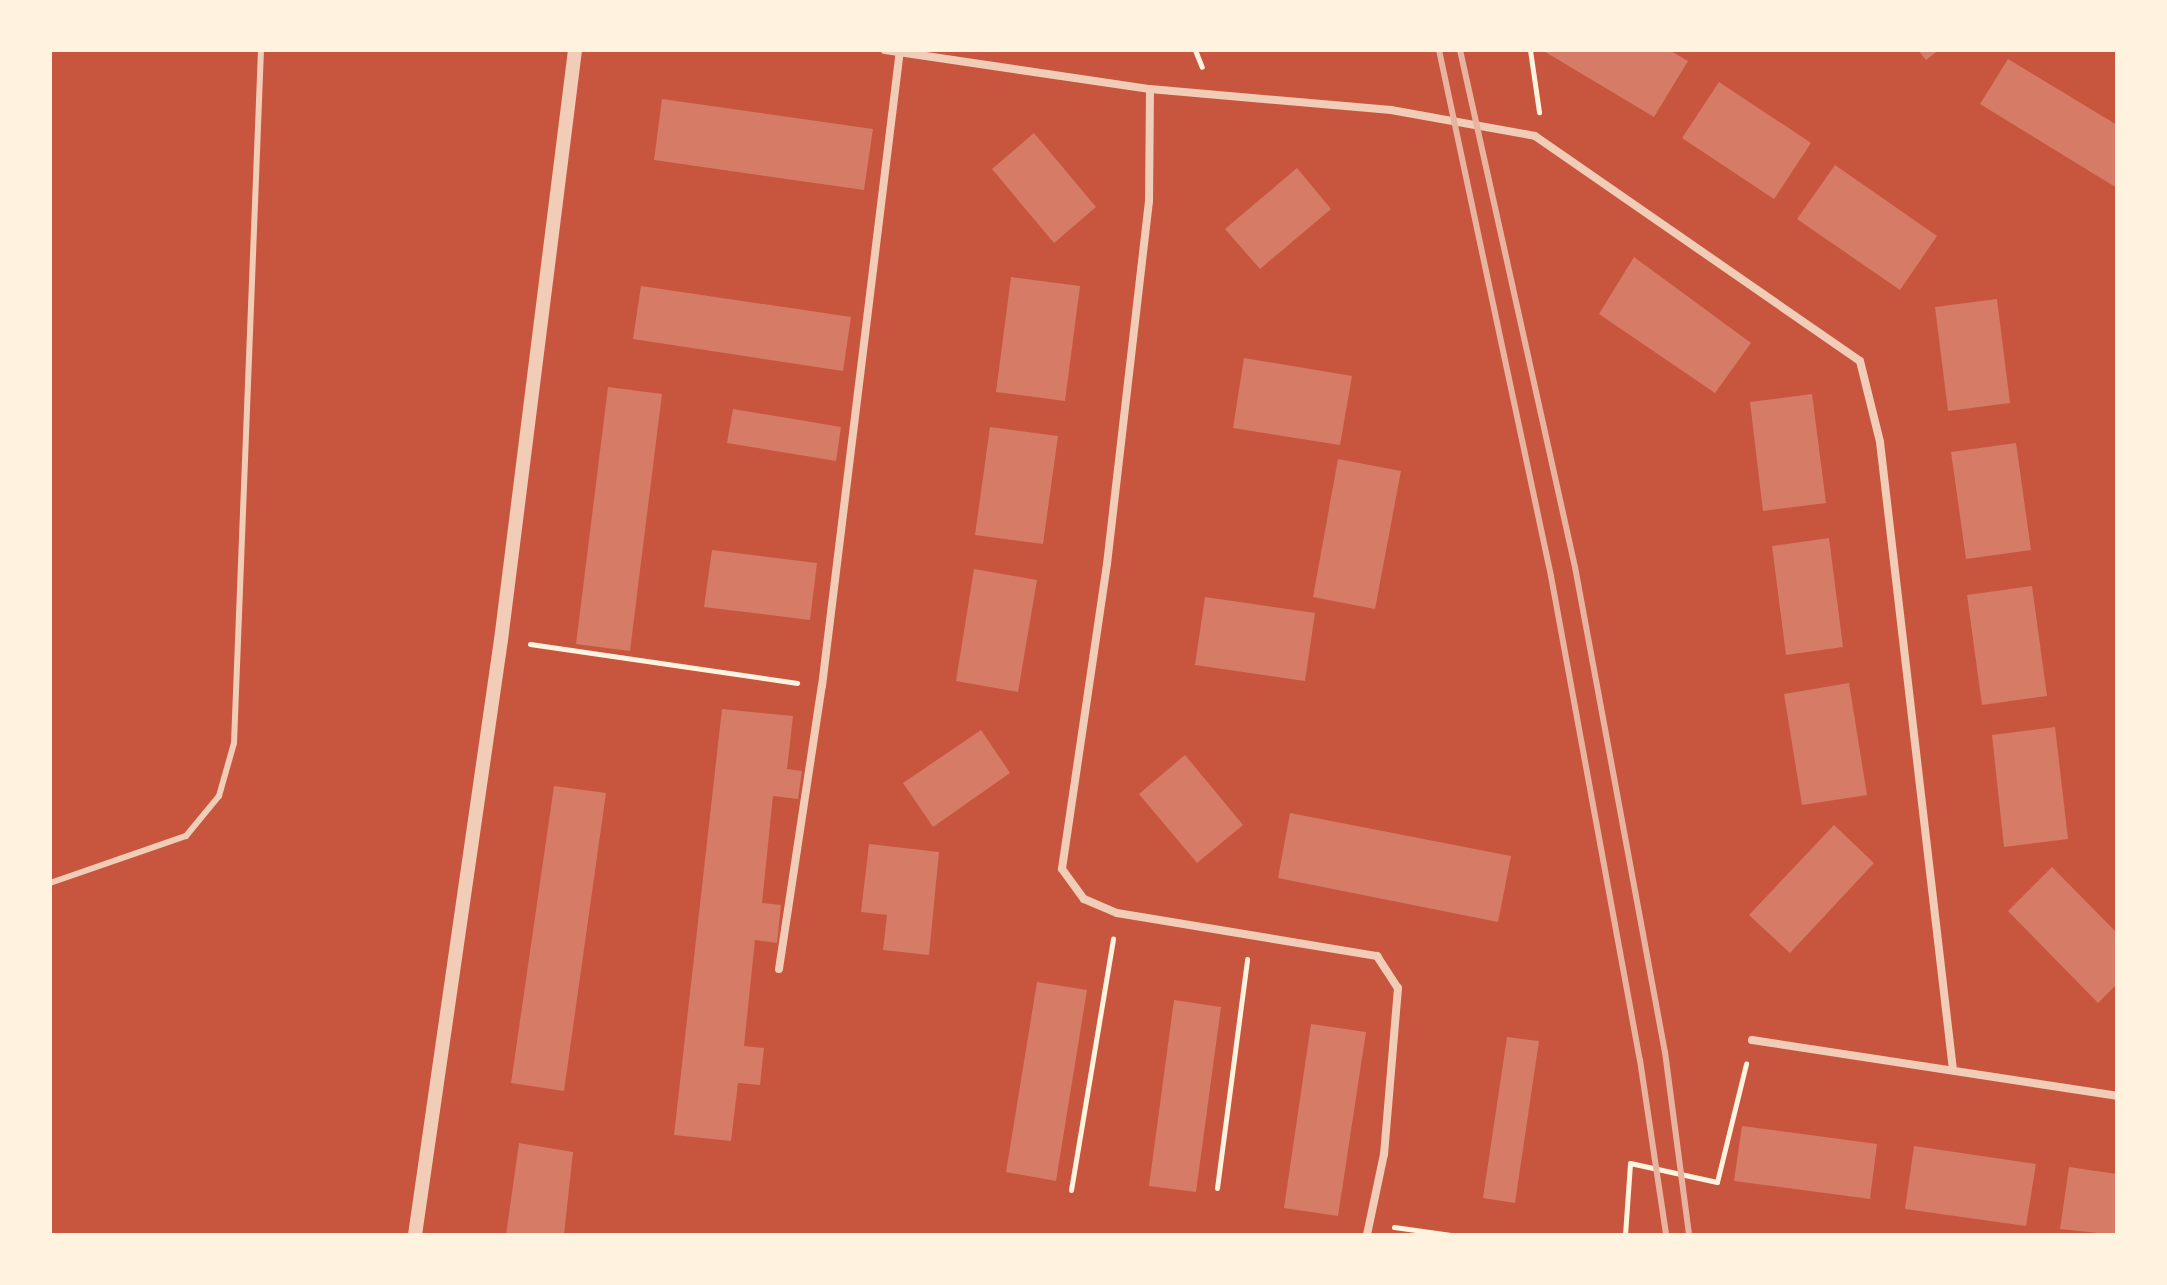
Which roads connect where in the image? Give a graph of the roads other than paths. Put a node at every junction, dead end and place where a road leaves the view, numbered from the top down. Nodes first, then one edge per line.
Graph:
1 (261, 50) edge
2 (575, 50) edge
3 (885, 50) edge
4 (900, 51) edge
5 (1150, 89) junction
6 (50, 883) edge
7 (779, 969) dead end
8 (1752, 1040) road end
9 (1953, 1070) junction
10 (2117, 1096) edge
11 (415, 1235) edge
12 (1367, 1235) edge

1 - 6 lane
2 - 11 street
3 - 4 street
4 - 5 street
4 - 7 street
5 - 9 street
5 - 12 street
8 - 9 street
9 - 10 street

